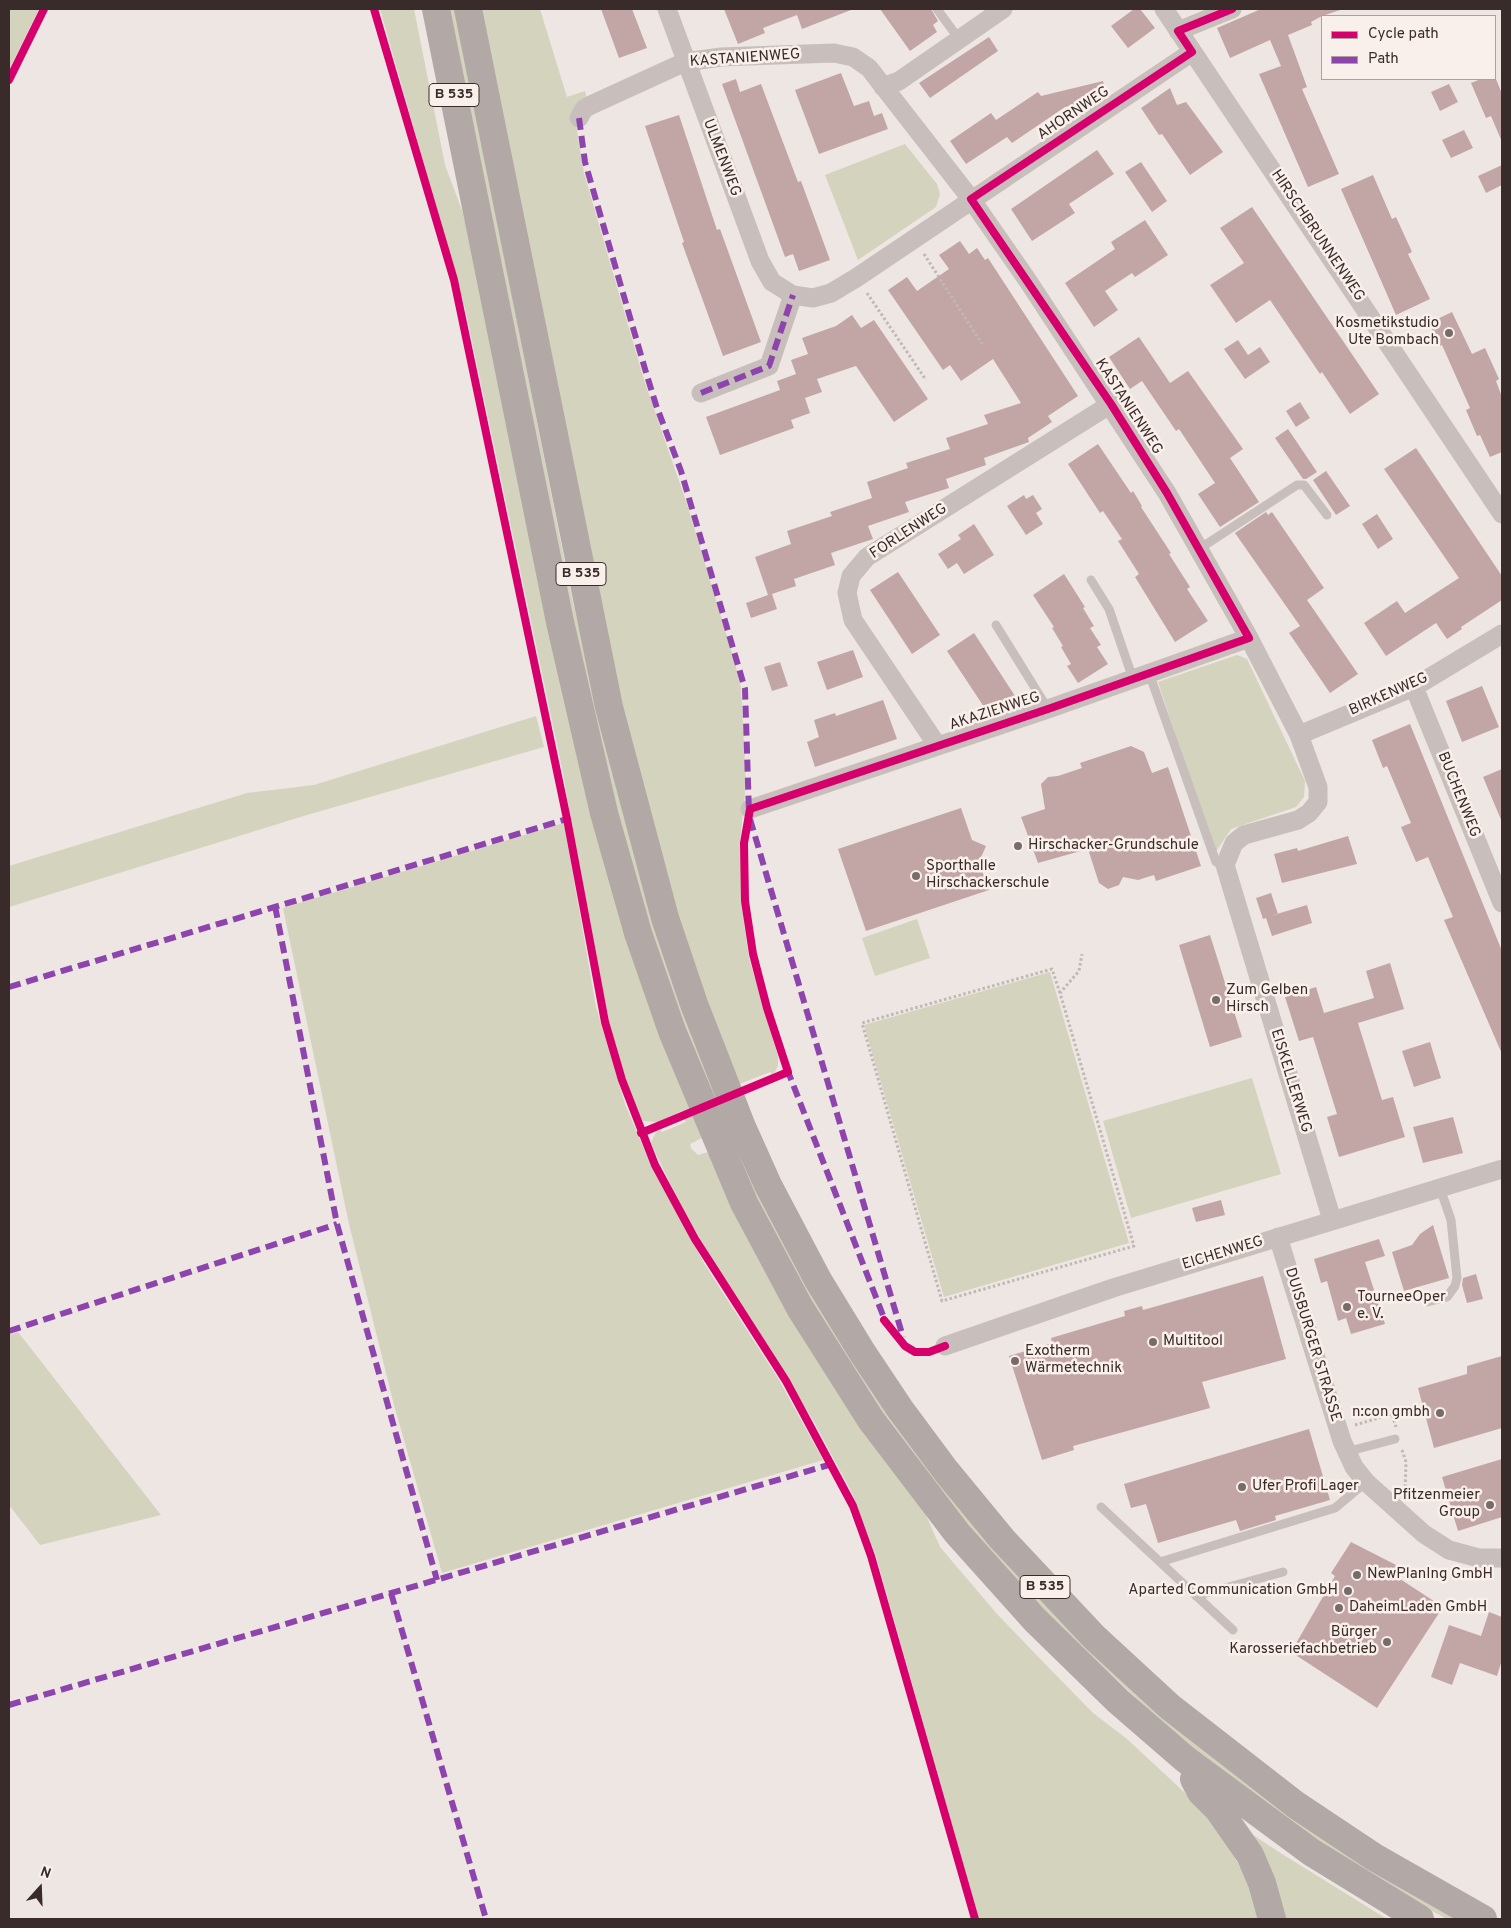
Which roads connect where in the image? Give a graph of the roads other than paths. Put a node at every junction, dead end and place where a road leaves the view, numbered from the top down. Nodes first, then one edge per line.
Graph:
1 (436, 9) edge
2 (468, 9) edge
3 (667, 9) edge
4 (937, 9) edge
5 (1003, 9) edge
6 (1164, 9) edge
7 (1232, 9) edge
8 (1178, 30) junction
9 (959, 39) junction
10 (1192, 52) junction
11 (685, 62) junction
12 (883, 87) junction
13 (579, 118) dead end
14 (970, 199) junction
15 (794, 295) junction
16 (701, 393) dead end
17 (1111, 404) junction
18 (1327, 514) dead end
19 (1502, 514) edge
20 (1199, 549) junction
21 (1092, 580) dead end
22 (996, 625) dead end
23 (1502, 634) edge
24 (1248, 638) junction
25 (1141, 676) junction
26 (1414, 687) junction
27 (1048, 709) junction
28 (1299, 735) junction
29 (937, 745) junction
30 (750, 809) dead end
31 (1226, 866) junction
32 (1502, 902) edge
33 (1502, 1169) edge
34 (1440, 1188) junction
35 (1332, 1220) junction
36 (1278, 1237) junction
37 (1427, 1302) dead end
38 (945, 1346) dead end
39 (1395, 1440) dead end
40 (1346, 1452) junction
41 (1366, 1482) junction
42 (1102, 1507) dead end
43 (1502, 1558) edge
44 (1160, 1562) junction
45 (1283, 1572) dead end
46 (1196, 1596) junction
47 (1233, 1630) dead end
48 (1185, 1759) junction
49 (1272, 1919) edge
50 (1420, 1919) edge
51 (1484, 1919) edge

1 - 48 highway, B 535
2 - 51 highway, B 535
3 - 11 street, ULMENWEG
4 - 9 lane
5 - 9 street
6 - 8 street, HIRSCHBRUNNENWEG
7 - 8 street
8 - 10 street, HIRSCHBRUNNENWEG
9 - 12 street
10 - 14 street, AHORNWEG
10 - 19 street, HIRSCHBRUNNENWEG
11 - 12 street, KASTANIENWEG
11 - 13 street, KASTANIENWEG
11 - 15 street, ULMENWEG
12 - 14 street, KASTANIENWEG
14 - 15 street, AHORNWEG
14 - 17 street, KASTANIENWEG
15 - 16 street
17 - 20 street, KASTANIENWEG
17 - 29 street, FORLENWEG
18 - 20 lane
20 - 24 street, KASTANIENWEG
21 - 25 lane
22 - 27 lane, AKAZIENWEG
23 - 26 street, BIRKENWEG
24 - 25 street, AKAZIENWEG
24 - 28 street, KASTANIENWEG
25 - 27 street, AKAZIENWEG
25 - 31 lane
26 - 28 street, BIRKENWEG
26 - 32 street, BUCHENWEG
27 - 29 street, AKAZIENWEG
28 - 31 street
29 - 30 street, AKAZIENWEG
31 - 35 street, EISKELLERWEG
33 - 34 street, EICHENWEG
34 - 35 street, EICHENWEG
34 - 37 lane
35 - 36 street, EICHENWEG
36 - 38 street, EICHENWEG
36 - 40 street, DUISBURGER STRASSE
39 - 40 lane
40 - 41 street, DUISBURGER STRASSE
41 - 43 street, DUISBURGER STRASSE
41 - 44 lane
42 - 44 lane
44 - 46 lane
45 - 46 lane
46 - 47 lane
48 - 49 highway
48 - 50 highway, B 535

